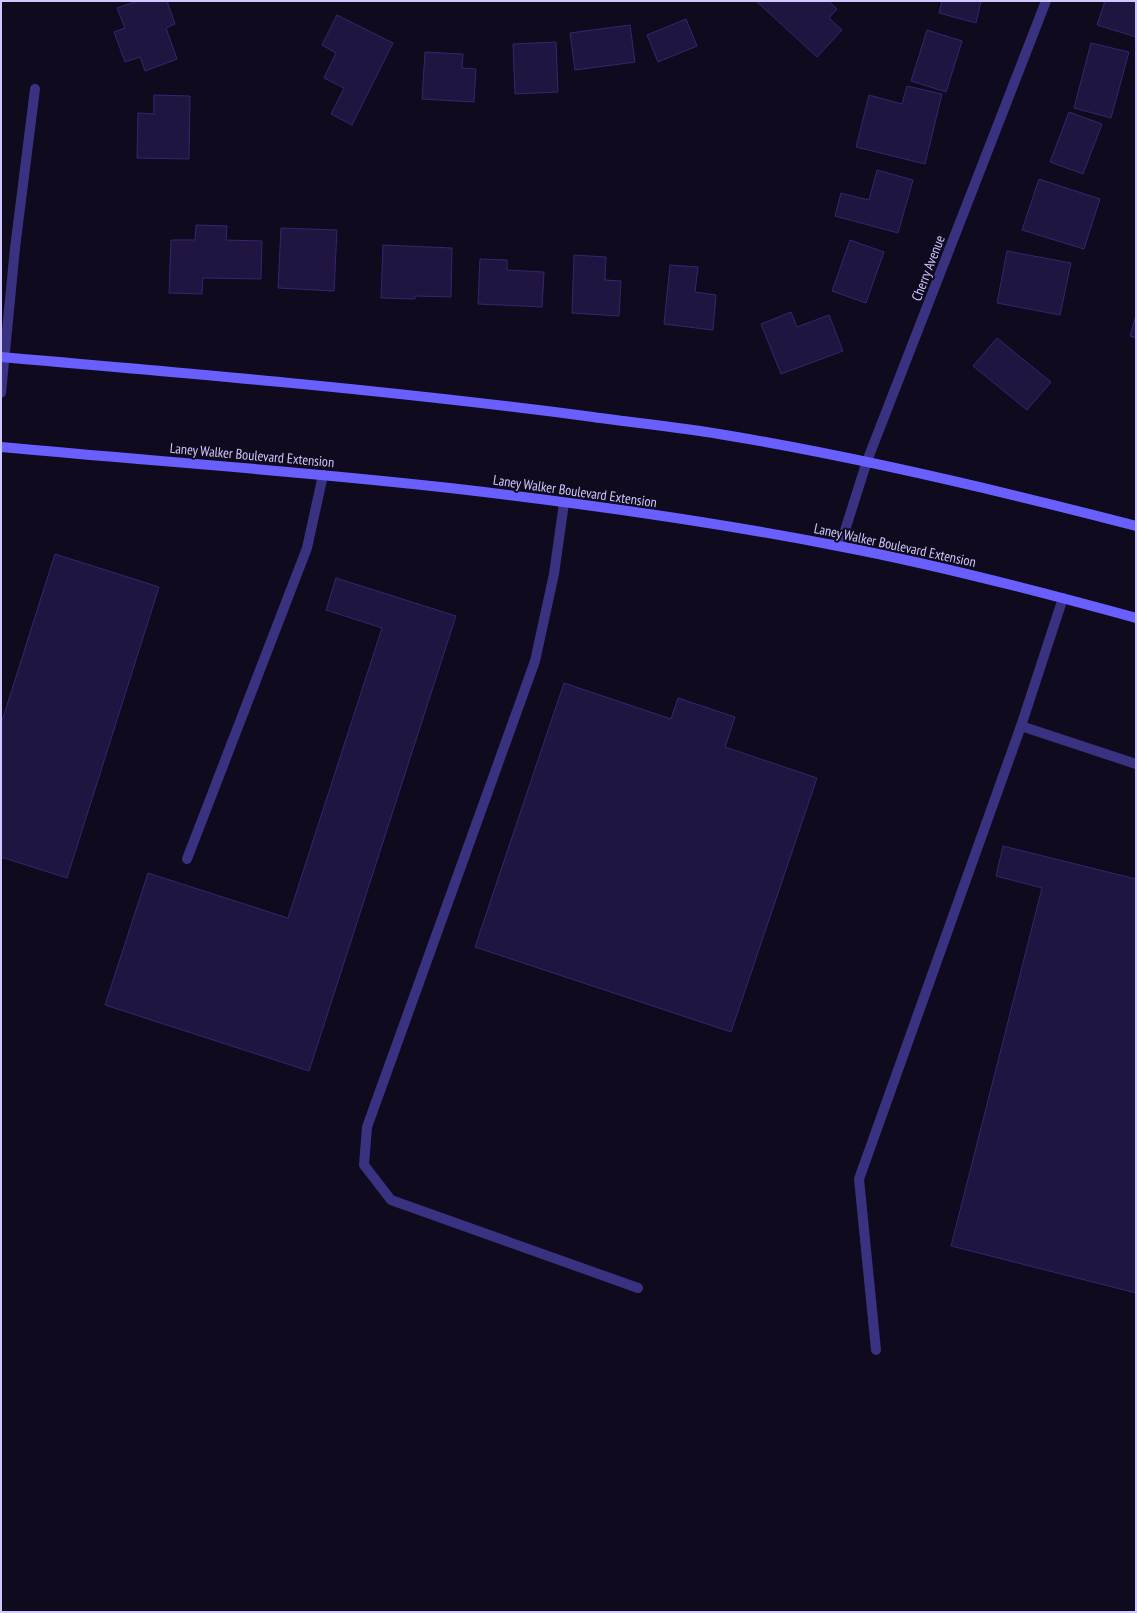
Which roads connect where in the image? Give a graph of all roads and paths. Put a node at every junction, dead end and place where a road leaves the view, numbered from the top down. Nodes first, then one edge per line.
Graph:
1 (1046, 1) edge
2 (35, 89) dead end
3 (3, 357) edge
4 (1, 393) edge
5 (1, 446) edge
6 (867, 461) junction
7 (323, 475) junction
8 (564, 503) junction
9 (1136, 526) edge
10 (840, 546) junction
11 (1063, 598) junction
12 (1136, 618) edge
13 (1021, 726) junction
14 (1136, 764) edge
15 (187, 859) dead end
16 (638, 1288) dead end
17 (876, 1350) dead end

1 - 6 street, Cherry Avenue
2 - 3 street
3 - 4 street
3 - 6 main road
5 - 7 main road, Laney Walker Boulevard Extension
6 - 9 main road
6 - 10 street, Cherry Avenue
7 - 8 main road, Laney Walker Boulevard Extension
7 - 15 street
8 - 10 main road, Laney Walker Boulevard Extension
8 - 16 street
10 - 11 main road, Laney Walker Boulevard Extension
11 - 12 main road, Laney Walker Boulevard Extension
11 - 13 street
13 - 14 street
13 - 17 street

